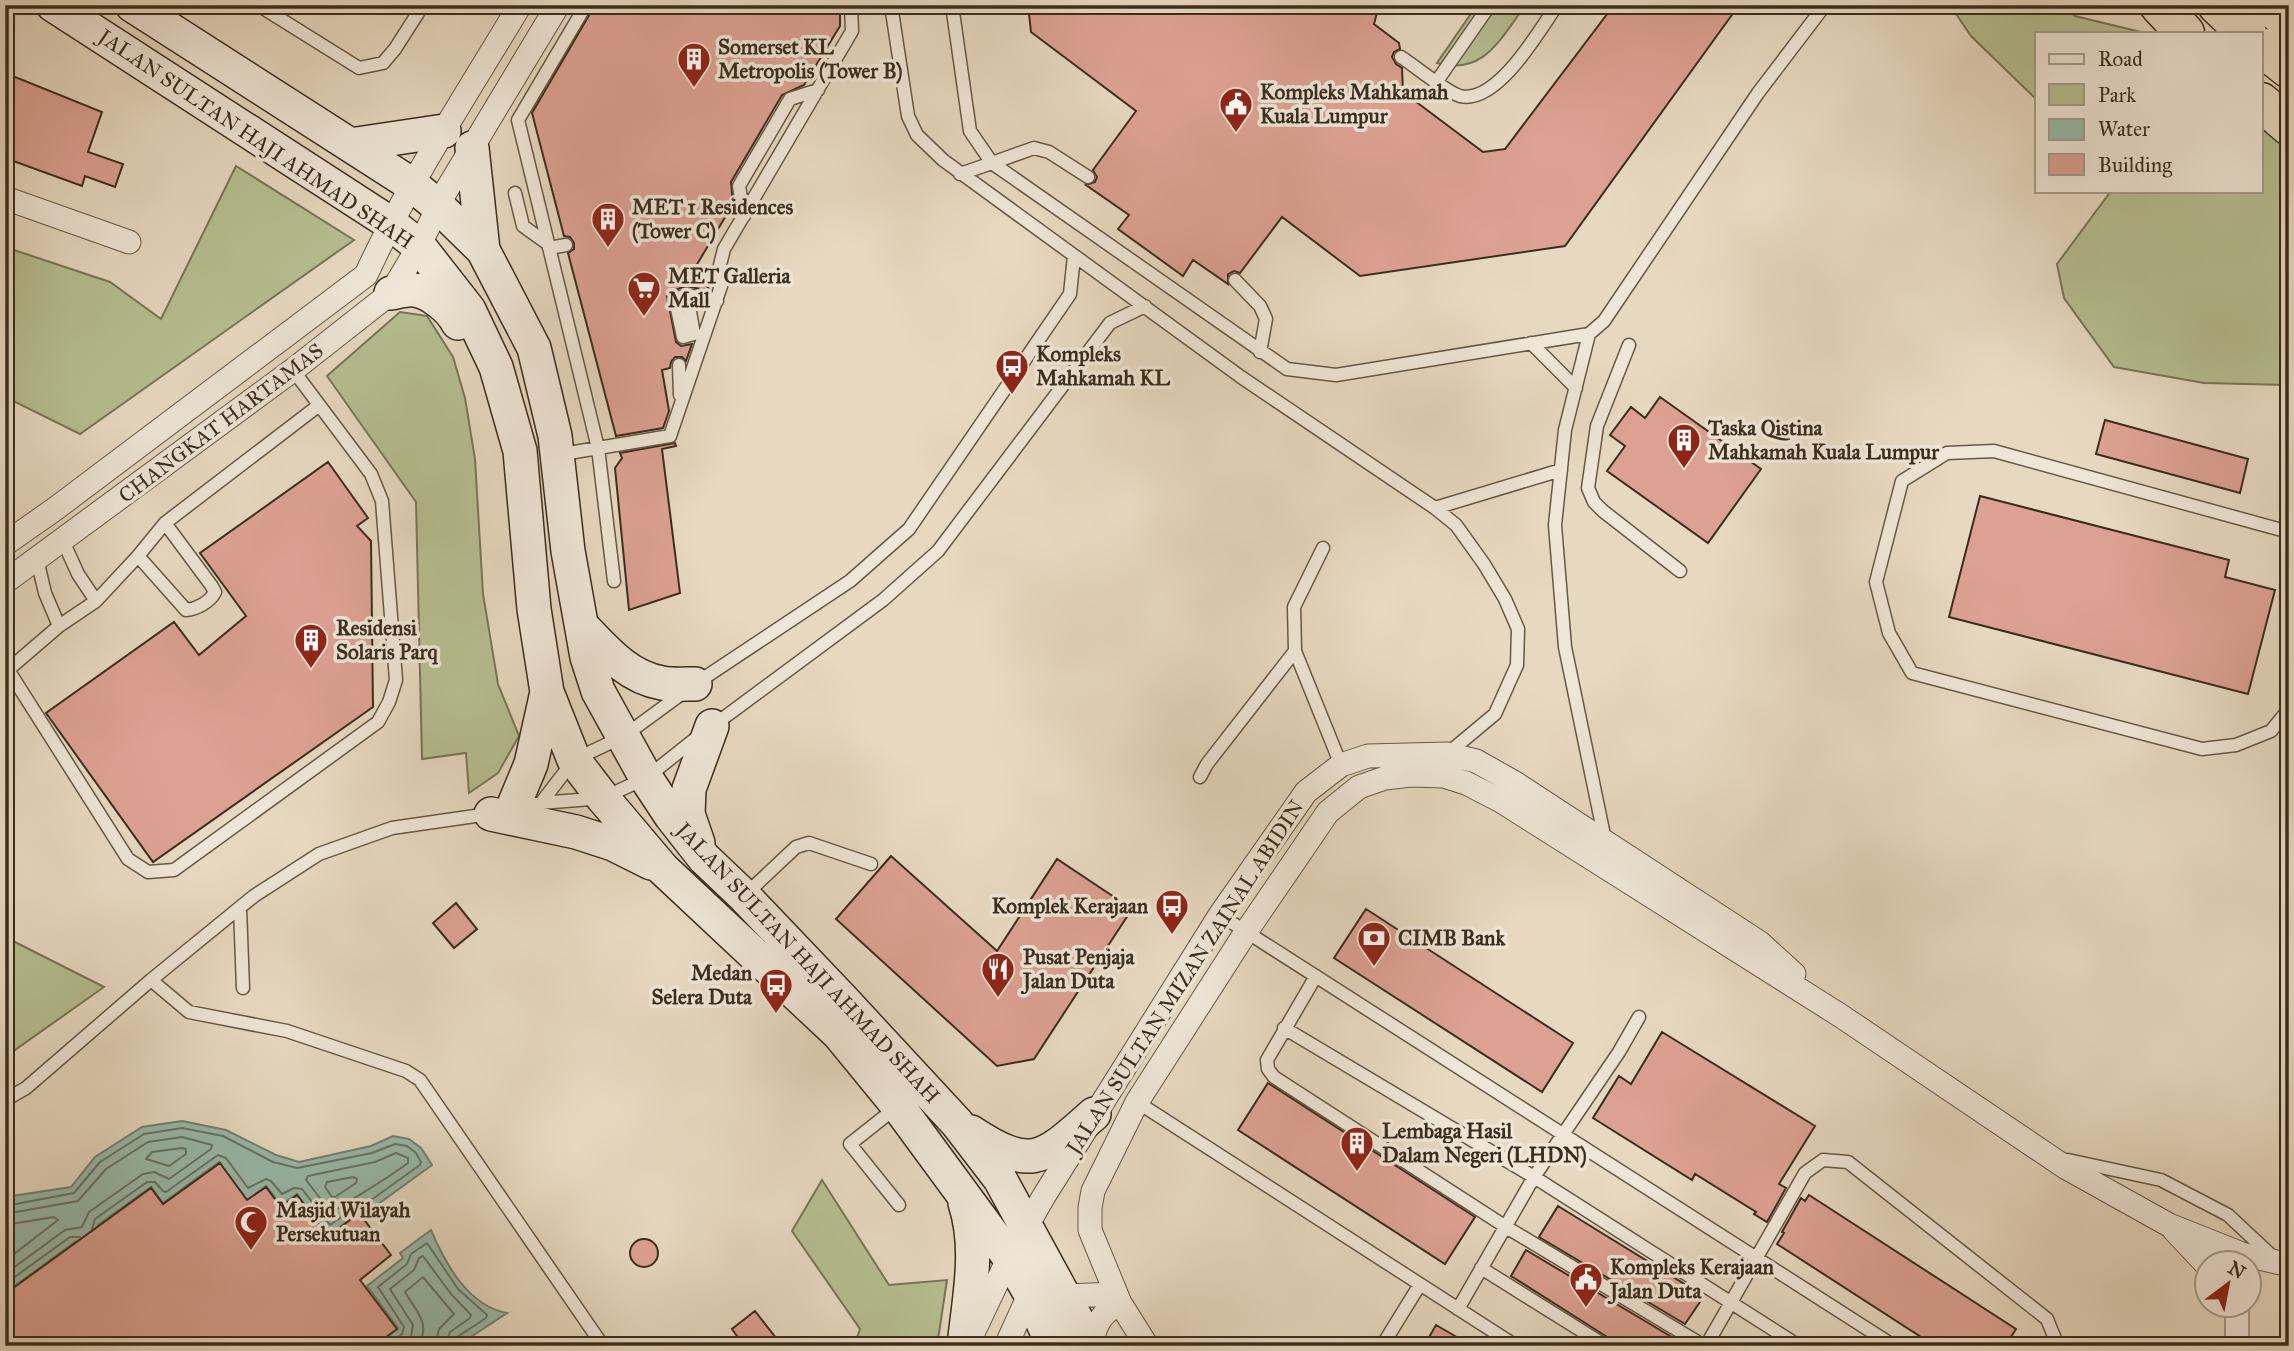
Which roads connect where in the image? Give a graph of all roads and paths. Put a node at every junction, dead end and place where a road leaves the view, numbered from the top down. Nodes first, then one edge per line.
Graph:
1 (53, 5) edge
2 (132, 5) edge
3 (258, 5) edge
4 (423, 5) edge
5 (520, 5) edge
6 (558, 5) edge
7 (586, 5) edge
8 (851, 5) edge
9 (891, 5) edge
10 (952, 5) edge
11 (1558, 5) edge
12 (1825, 5) edge
13 (2159, 5) edge
14 (2217, 5) edge
15 (2269, 5) edge
16 (1484, 8) edge
17 (2289, 22) edge
18 (2184, 32) edge
19 (2246, 32) edge
20 (2262, 48) edge
21 (1401, 57) dead end
22 (2289, 69) edge
23 (1437, 81) junction
24 (818, 90) junction
25 (2262, 103) edge
26 (2289, 125) edge
27 (458, 139) junction
28 (350, 145) junction
29 (992, 163) junction
30 (960, 174) junction
31 (1088, 177) dead end
32 (411, 184) junction
33 (515, 193) dead end
34 (5, 198) edge
35 (438, 206) junction
36 (744, 216) junction
37 (390, 223) junction
38 (129, 242) dead end
39 (566, 244) dead end
40 (419, 246) junction
41 (549, 246) junction
42 (483, 250) junction
43 (1074, 256) junction
44 (1236, 280) dead end
45 (391, 293) junction
46 (687, 295) dead end
47 (717, 301) junction
48 (1144, 306) junction
49 (1589, 334) junction
50 (1531, 343) junction
51 (1629, 345) dead end
52 (1260, 352) junction
53 (679, 365) dead end
54 (293, 370) junction
55 (1576, 388) junction
56 (318, 406) junction
57 (680, 406) junction
58 (598, 448) junction
59 (557, 455) junction
60 (1561, 470) junction
61 (1435, 508) junction
62 (55, 509) junction
63 (526, 516) junction
64 (165, 523) junction
65 (2289, 532) edge
66 (63, 541) junction
67 (5, 544) edge
68 (1323, 548) dead end
69 (138, 556) junction
70 (37, 559) junction
71 (1680, 570) dead end
72 (614, 581) dead end
73 (5, 583) edge
74 (96, 601) junction
75 (59, 626) junction
76 (583, 627) junction
77 (1295, 651) junction
78 (7, 667) edge
79 (695, 684) junction
80 (547, 692) junction
81 (2289, 709) edge
82 (712, 726) junction
83 (624, 736) junction
84 (1447, 754) junction
85 (574, 760) junction
86 (1342, 765) junction
87 (1200, 777) dead end
88 (646, 778) junction
89 (603, 798) junction
90 (515, 807) junction
91 (1606, 843) junction
92 (704, 858) junction
93 (871, 864) dead end
94 (663, 869) junction
95 (744, 896) junction
96 (240, 908) junction
97 (1220, 915) junction
98 (1246, 932) junction
99 (1316, 976) junction
100 (151, 980) junction
101 (243, 988) dead end
102 (1841, 1016) junction
103 (1639, 1017) dead end
104 (1284, 1028) junction
105 (5, 1100) edge
106 (1137, 1102) junction
107 (898, 1106) junction
108 (1094, 1114) junction
109 (957, 1123) junction
110 (1562, 1133) junction
111 (2047, 1156) junction
112 (1534, 1177) junction
113 (959, 1186) junction
114 (899, 1205) dead end
115 (1026, 1225) junction
116 (2169, 1225) junction
117 (1506, 1227) junction
118 (2193, 1250) edge
119 (1009, 1257) junction
120 (1757, 1257) junction
121 (2285, 1265) edge
122 (1481, 1268) junction
123 (1419, 1286) junction
124 (1030, 1293) junction
125 (1065, 1296) junction
126 (1118, 1298) junction
127 (1731, 1302) junction
128 (1458, 1309) junction
129 (2237, 1320) edge
130 (603, 1346) edge
131 (966, 1346) edge
132 (1006, 1346) edge
133 (1053, 1346) edge
134 (1092, 1346) edge
135 (1147, 1346) edge
136 (1382, 1346) edge
137 (1516, 1346) edge
138 (1606, 1346) edge
139 (1705, 1346) edge
140 (1799, 1346) edge
141 (1894, 1346) edge
142 (2059, 1346) edge
143 (2237, 1346) edge

1 - 37 street, JALAN SULTAN HAJI AHMAD SHAH
2 - 28 street, JALAN SULTAN HAJI AHMAD SHAH
3 - 4 lane
5 - 27 street
6 - 27 street
7 - 41 lane
8 - 24 lane
9 - 30 lane
10 - 29 lane
11 - 23 lane
12 - 49 lane
13 - 18 highway
14 - 19 highway
15 - 17 highway
16 - 23 lane
20 - 22 highway
21 - 23 lane
24 - 36 lane
24 - 36 lane
25 - 26 highway
27 - 28 street
27 - 32 street, CHANGKAT HARTAMAS
27 - 35 street, CHANGKAT HARTAMAS
27 - 42 street
28 - 32 street, JALAN SULTAN HAJI AHMAD SHAH
29 - 30 lane
29 - 31 lane
29 - 52 lane
30 - 43 lane
32 - 35 street, JALAN SULTAN HAJI AHMAD SHAH
32 - 37 street, CHANGKAT HARTAMAS
33 - 41 lane
34 - 38 street
35 - 40 street, CHANGKAT HARTAMAS
35 - 42 street, JALAN SULTAN HAJI AHMAD SHAH
36 - 47 lane
37 - 40 street, JALAN SULTAN HAJI AHMAD SHAH
37 - 62 street, CHANGKAT HARTAMAS
39 - 41 lane
40 - 45 street, CHANGKAT HARTAMAS
40 - 63 street, JALAN SULTAN HAJI AHMAD SHAH
41 - 58 lane
42 - 59 street, JALAN SULTAN HAJI AHMAD SHAH
43 - 48 lane
43 - 79 lane
44 - 52 lane
45 - 54 street, CHANGKAT HARTAMAS
45 - 63 street
46 - 47 lane
47 - 57 lane
48 - 61 lane
48 - 82 lane
49 - 50 lane
49 - 55 lane
50 - 52 lane
50 - 55 lane
51 - 71 lane
53 - 57 lane
54 - 56 lane
54 - 66 street, CHANGKAT HARTAMAS
55 - 60 lane
56 - 64 lane
56 - 78 lane
57 - 58 lane
58 - 59 lane
58 - 72 lane
59 - 76 street, JALAN SULTAN HAJI AHMAD SHAH
60 - 61 lane
60 - 91 lane
61 - 84 lane
62 - 66 street
62 - 67 street, CHANGKAT HARTAMAS
63 - 80 street, JALAN SULTAN HAJI AHMAD SHAH
64 - 69 lane
64 - 69 lane
65 - 81 lane
66 - 70 street, CHANGKAT HARTAMAS
66 - 74 lane
68 - 77 lane
69 - 74 lane
70 - 73 street, CHANGKAT HARTAMAS
70 - 75 lane
74 - 75 lane
75 - 78 lane
76 - 79 street
76 - 83 street, JALAN SULTAN HAJI AHMAD SHAH
77 - 86 lane
77 - 87 lane
79 - 83 lane
80 - 85 street, JALAN SULTAN HAJI AHMAD SHAH
80 - 90 street
82 - 88 lane
82 - 92 street
83 - 85 lane
83 - 88 street, JALAN SULTAN HAJI AHMAD SHAH
84 - 86 street, JALAN SULTAN MIZAN ZAINAL ABIDIN
84 - 91 street, JALAN SULTAN MIZAN ZAINAL ABIDIN
85 - 89 street, JALAN SULTAN HAJI AHMAD SHAH
85 - 90 lane
86 - 97 street, JALAN SULTAN MIZAN ZAINAL ABIDIN
88 - 89 lane
88 - 92 street, JALAN SULTAN HAJI AHMAD SHAH
89 - 90 lane
89 - 94 street, JALAN SULTAN HAJI AHMAD SHAH
90 - 94 street
90 - 96 lane
91 - 102 street, JALAN SULTAN MIZAN ZAINAL ABIDIN
92 - 95 street, JALAN SULTAN HAJI AHMAD SHAH
93 - 95 lane
94 - 107 street, JALAN SULTAN HAJI AHMAD SHAH
95 - 109 street, JALAN SULTAN HAJI AHMAD SHAH
96 - 100 lane
96 - 101 lane
97 - 98 lane
97 - 108 street, JALAN SULTAN MIZAN ZAINAL ABIDIN
98 - 99 lane
98 - 102 street, JALAN SULTAN MIZAN ZAINAL ABIDIN
98 - 106 street, JALAN SULTAN MIZAN ZAINAL ABIDIN
99 - 104 lane
99 - 110 lane
100 - 105 lane
100 - 130 lane
102 - 111 street, JALAN SULTAN MIZAN ZAINAL ABIDIN
103 - 110 lane
104 - 112 lane
104 - 117 lane
106 - 123 lane
106 - 126 street, JALAN SULTAN MIZAN ZAINAL ABIDIN
107 - 113 street, JALAN SULTAN HAJI AHMAD SHAH
107 - 114 lane
108 - 109 street
108 - 115 street, JALAN SULTAN MIZAN ZAINAL ABIDIN
109 - 115 street, JALAN SULTAN HAJI AHMAD SHAH
110 - 112 lane
110 - 120 lane
111 - 116 street, JALAN SULTAN MIZAN ZAINAL ABIDIN
111 - 121 lane
112 - 117 lane
112 - 127 lane
113 - 119 street, JALAN SULTAN HAJI AHMAD SHAH
113 - 131 street
115 - 119 street, JALAN SULTAN MIZAN ZAINAL ABIDIN
115 - 125 street, JALAN SULTAN HAJI AHMAD SHAH
116 - 118 street, JALAN SULTAN MIZAN ZAINAL ABIDIN
116 - 121 street, JALAN SULTAN MIZAN ZAINAL ABIDIN
117 - 122 lane
117 - 139 lane
119 - 124 street, JALAN SULTAN HAJI AHMAD SHAH
119 - 131 street, JALAN SULTAN MIZAN ZAINAL ABIDIN
120 - 127 lane
120 - 141 lane
120 - 142 lane
122 - 128 lane
122 - 138 lane
123 - 128 lane
123 - 136 lane
124 - 125 street
124 - 132 street
124 - 133 street, JALAN SULTAN HAJI AHMAD SHAH
125 - 126 street
125 - 134 street, JALAN SULTAN HAJI AHMAD SHAH
126 - 134 street
126 - 135 street, JALAN SULTAN MIZAN ZAINAL ABIDIN
127 - 139 lane
127 - 140 lane
128 - 137 lane
129 - 143 street

